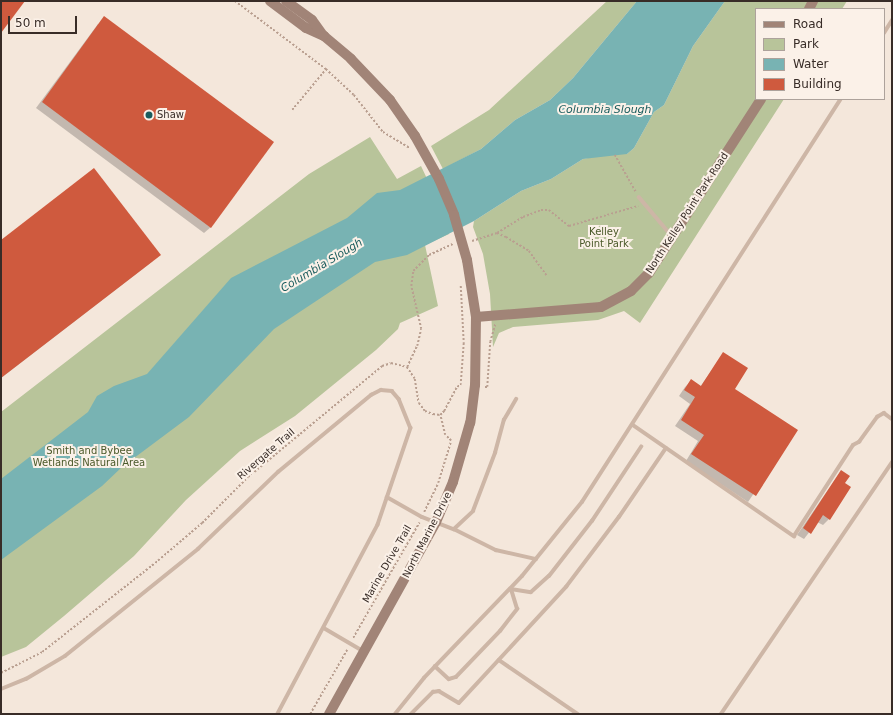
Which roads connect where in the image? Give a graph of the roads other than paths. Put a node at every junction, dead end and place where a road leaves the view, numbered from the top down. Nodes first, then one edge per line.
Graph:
1 (270, 1) edge
2 (286, 1) edge
3 (892, 20) edge
4 (885, 30) edge
5 (324, 36) junction
6 (760, 100) edge
7 (841, 100) edge
8 (639, 197) road end
9 (673, 237) junction
10 (476, 317) junction
11 (516, 398) dead end
12 (892, 420) edge
13 (633, 425) junction
14 (641, 447) dead end
15 (666, 448) junction
16 (892, 462) edge
17 (387, 497) junction
18 (436, 522) junction
19 (454, 529) junction
20 (536, 559) junction
21 (511, 589) junction
22 (324, 628) junction
23 (364, 651) junction
24 (499, 660) junction
25 (435, 666) junction
26 (1, 689) edge
27 (278, 714) edge
28 (329, 714) edge
29 (395, 714) edge
30 (411, 714) edge
31 (578, 714) edge
32 (721, 714) edge

1 - 5 main road
2 - 5 main road
3 - 4 lane
5 - 10 main road, North Marine Drive
6 - 9 main road, North Kelley Point Park Road
7 - 13 lane
8 - 9 lane
9 - 10 main road, North Kelley Point Park Road
10 - 18 main road, North Marine Drive
11 - 19 lane
12 - 15 lane
13 - 15 lane
13 - 20 lane
14 - 21 lane
15 - 24 lane
16 - 32 lane
17 - 18 lane
17 - 22 lane
17 - 26 lane
18 - 19 lane
18 - 23 main road, North Marine Drive
19 - 20 lane
20 - 21 lane
21 - 25 lane
21 - 25 lane
22 - 23 lane
22 - 27 lane
23 - 28 main road, North Marine Drive
24 - 30 lane
24 - 31 lane
25 - 29 lane

